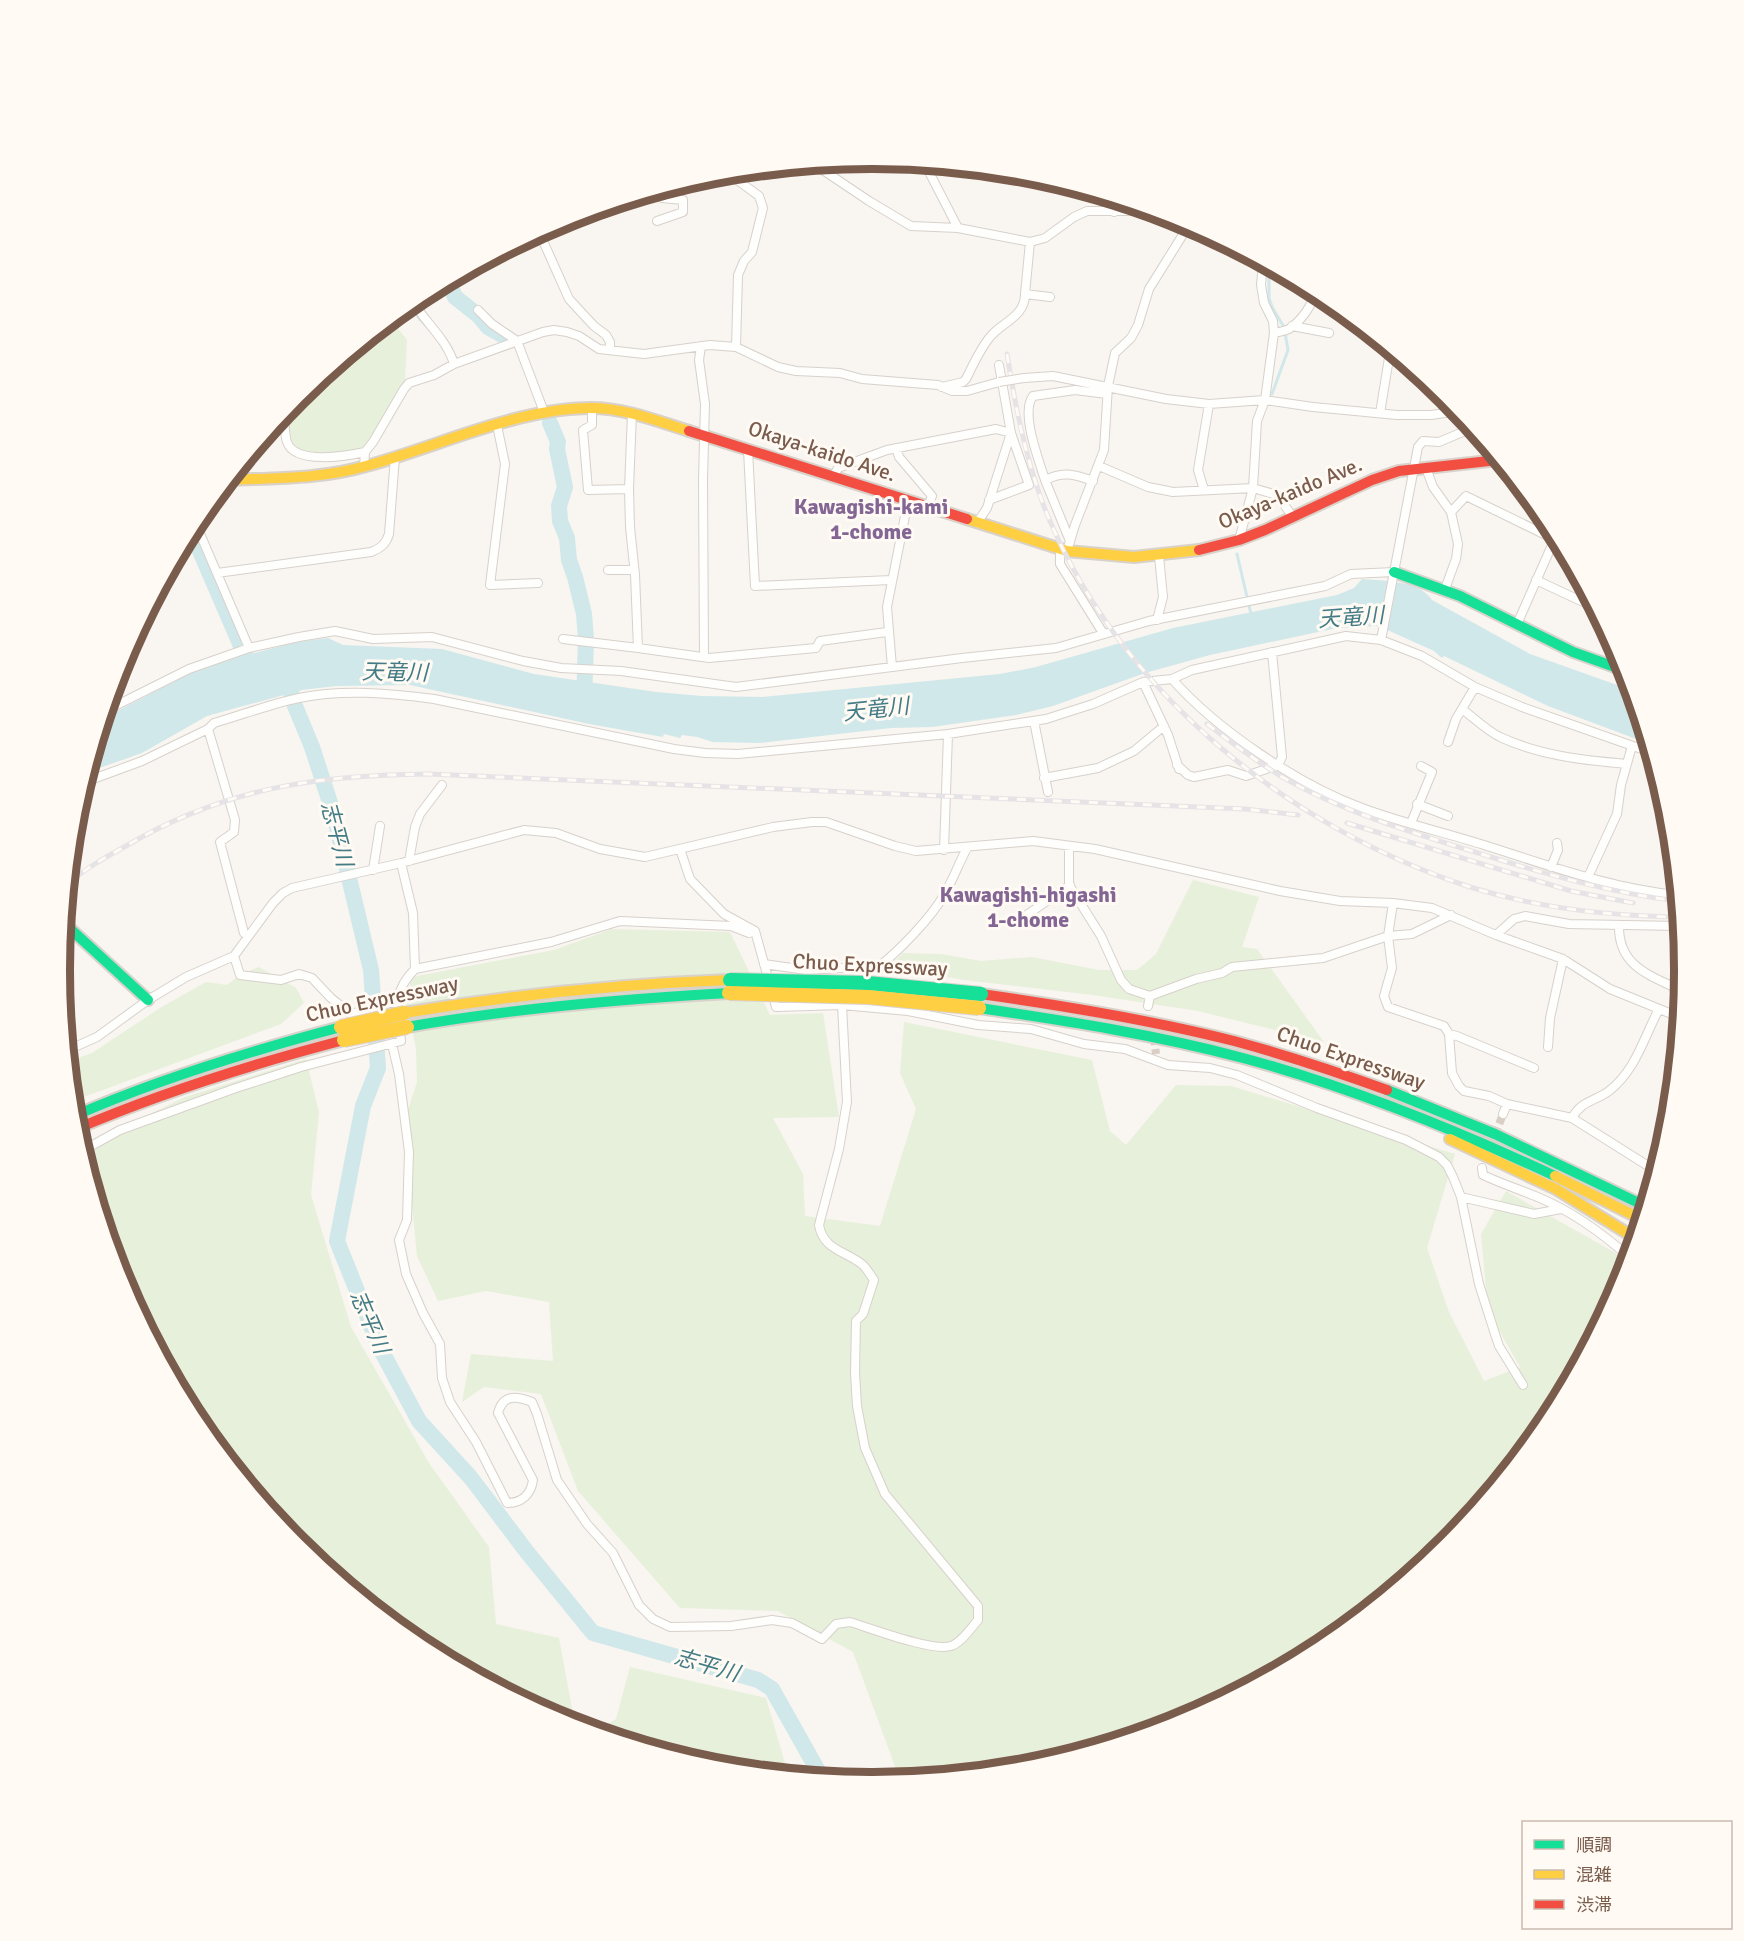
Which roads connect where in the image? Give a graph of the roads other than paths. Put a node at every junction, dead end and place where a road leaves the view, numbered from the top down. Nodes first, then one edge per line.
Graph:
1 (824, 171) edge
2 (928, 171) edge
3 (738, 181) edge
4 (661, 197) edge
5 (1113, 207) edge
6 (1114, 212) junction
7 (1129, 212) edge
8 (657, 221) dead end
9 (957, 228) junction
10 (1183, 232) edge
11 (543, 240) edge
12 (1030, 242) junction
13 (1262, 271) edge
14 (1026, 294) junction
15 (1050, 297) dead end
16 (1313, 301) edge
17 (418, 310) edge
18 (478, 310) dead end
19 (1292, 326) junction
20 (1274, 333) junction
21 (1329, 333) dead end
22 (517, 341) junction
23 (701, 346) junction
24 (736, 347) junction
25 (610, 350) junction
26 (1389, 359) edge
27 (454, 364) junction
28 (999, 364) dead end
29 (942, 387) junction
30 (1108, 390) junction
31 (1265, 400) junction
32 (1209, 404) junction
33 (592, 408) junction
34 (544, 412) junction
35 (632, 413) junction
36 (1380, 413) junction
37 (1447, 413) edge
38 (285, 425) edge
39 (497, 425) junction
40 (1465, 431) edge
41 (1011, 433) junction
42 (704, 435) junction
43 (897, 448) junction
44 (748, 450) junction
45 (365, 452) junction
46 (395, 457) junction
47 (1490, 461) edge
48 (1099, 466) junction
49 (364, 467) junction
50 (1419, 468) junction
51 (833, 477) junction
52 (239, 480) edge
53 (1045, 480) junction
54 (1093, 481) junction
55 (1253, 488) junction
56 (630, 489) junction
57 (1204, 490) junction
58 (989, 500) junction
59 (908, 501) junction
60 (928, 507) junction
61 (1451, 512) junction
62 (1293, 517) junction
63 (977, 523) junction
64 (1542, 532) edge
65 (200, 534) edge
66 (1239, 540) junction
67 (1551, 546) edge
68 (1066, 547) junction
69 (1160, 556) junction
70 (608, 570) dead end
71 (634, 570) junction
72 (217, 573) junction
73 (1394, 576) junction
74 (891, 580) junction
75 (1536, 580) junction
76 (538, 583) dead end
77 (1444, 589) junction
78 (1583, 602) edge
79 (1157, 620) junction
80 (1518, 622) junction
81 (887, 632) junction
82 (1103, 633) junction
83 (1382, 636) junction
84 (563, 639) dead end
85 (249, 648) junction
86 (638, 648) junction
87 (1272, 652) junction
88 (705, 657) junction
89 (1613, 666) edge
90 (892, 667) junction
91 (1172, 679) junction
92 (1143, 682) junction
93 (1475, 687) junction
94 (116, 706) edge
95 (1462, 709) junction
96 (1035, 721) junction
97 (1164, 726) junction
98 (208, 729) junction
99 (948, 734) junction
100 (1448, 742) dead end
101 (1632, 746) junction
102 (1642, 749) edge
103 (1627, 764) junction
104 (1278, 765) junction
105 (1421, 766) dead end
106 (1044, 778) junction
107 (94, 779) edge
108 (442, 785) dead end
109 (1048, 792) dead end
110 (1417, 804) junction
111 (1448, 816) dead end
112 (1411, 823) junction
113 (380, 826) dead end
114 (1557, 843) dead end
115 (1070, 846) junction
116 (967, 848) junction
117 (680, 849) junction
118 (944, 850) junction
119 (405, 862) junction
120 (1551, 867) junction
121 (373, 870) junction
122 (1588, 878) junction
123 (1070, 885) junction
124 (1670, 894) edge
125 (1394, 903) junction
126 (1451, 915) junction
127 (1015, 922) dead end
128 (1619, 925) junction
129 (1672, 926) edge
130 (72, 931) edge
131 (1496, 935) junction
132 (248, 936) junction
133 (1388, 936) junction
134 (758, 940) junction
135 (234, 956) junction
136 (1563, 959) junction
137 (764, 964) junction
138 (415, 969) junction
139 (1673, 987) edge
140 (1150, 996) junction
141 (148, 1000) junction
142 (980, 1001) junction
143 (842, 1005) junction
144 (1148, 1006) dead end
145 (1659, 1009) junction
146 (1083, 1010) junction
147 (351, 1014) junction
148 (402, 1014) junction
149 (1672, 1014) edge
150 (343, 1034) junction
151 (1449, 1034) junction
152 (392, 1044) junction
153 (74, 1047) edge
154 (1548, 1047) dead end
155 (1201, 1048) junction
156 (359, 1051) junction
157 (1534, 1068) dead end
158 (1507, 1104) junction
159 (83, 1112) edge
160 (1503, 1114) tunnel mouth
161 (1572, 1118) junction
162 (86, 1125) edge
163 (91, 1147) edge
164 (1649, 1166) edge
165 (1482, 1168) dead end
166 (1641, 1196) edge
167 (1461, 1197) junction
168 (1639, 1203) edge
169 (1562, 1209) junction
170 (1635, 1216) edge
171 (1629, 1234) edge
172 (1622, 1251) edge
173 (1523, 1385) dead end

1 - 9 street
2 - 9 street
3 - 24 street
4 - 8 street
5 - 6 street
6 - 7 street
6 - 12 street
9 - 12 street
10 - 30 street
11 - 25 street
12 - 14 street
13 - 20 street
14 - 15 street
14 - 29 street
16 - 19 street
17 - 27 street
18 - 22 street
19 - 20 street
19 - 21 street
20 - 31 street
22 - 25 street
22 - 27 street
22 - 34 street
23 - 24 street
23 - 25 street
23 - 42 street
24 - 29 street
26 - 36 street
27 - 45 street
28 - 41 street
29 - 30 street, bridge
30 - 32 street
30 - 48 street
30 - 53 street
31 - 32 street
31 - 36 street
31 - 55 street
32 - 57 street
33 - 34 main road, Okaya-kaido Ave.
33 - 35 main road, Okaya-kaido Ave.
33 - 56 street
34 - 39 main road, Okaya-kaido Ave.
35 - 42 main road, Okaya-kaido Ave.
35 - 56 street
36 - 37 street
38 - 45 street
39 - 46 main road, Okaya-kaido Ave.
39 - 76 street
40 - 50 street
41 - 43 street
41 - 58 street
41 - 58 street
42 - 44 main road, Okaya-kaido Ave.
42 - 88 street
43 - 51 street
43 - 60 street
44 - 51 main road, Okaya-kaido Ave.
44 - 74 street
45 - 49 street
46 - 49 main road, Okaya-kaido Ave.
46 - 72 street
47 - 50 main road, Okaya-kaido Ave.
48 - 54 street
48 - 57 street
49 - 52 main road, Okaya-kaido Ave.
50 - 61 street
50 - 62 main road, Okaya-kaido Ave.
50 - 73 street
51 - 59 main road, Okaya-kaido Ave.
53 - 54 street
53 - 68 street
54 - 68 street
55 - 57 street
55 - 62 street
55 - 66 street
56 - 71 street
58 - 63 street
59 - 60 main road, Okaya-kaido Ave.
59 - 74 street
60 - 63 main road, Okaya-kaido Ave.
61 - 64 street
61 - 77 street
62 - 66 main road, Okaya-kaido Ave.
63 - 68 main road, Okaya-kaido Ave.
65 - 72 street
66 - 69 main road, Okaya-kaido Ave.
67 - 75 street
68 - 69 main road, Okaya-kaido Ave.
68 - 82 street
69 - 79 street
70 - 71 street
71 - 86 street
72 - 85 street
73 - 77 main road
73 - 79 street
73 - 83 street
74 - 81 street
75 - 78 street
75 - 80 street
77 - 80 main road
79 - 82 street
80 - 89 main road
81 - 88 street
81 - 90 street
82 - 90 street
83 - 87 street
83 - 93 street
84 - 86 street
85 - 90 street
85 - 94 street
86 - 88 street
87 - 91 street
87 - 104 street
91 - 92 street
91 - 104 street
92 - 96 street
92 - 97 street
93 - 95 street
93 - 101 street
95 - 100 street
95 - 103 street
96 - 99 street
96 - 106 street
97 - 104 street
97 - 106 street
98 - 99 street
98 - 107 street
98 - 132 street
99 - 118 street
101 - 102 street
101 - 103 street
103 - 122 street
104 - 112 street
105 - 110 street
106 - 109 street
108 - 119 street
110 - 111 street
110 - 112 street
112 - 120 street
113 - 121 street
114 - 120 street
115 - 116 street
115 - 123 street
115 - 125 street
116 - 118 street
116 - 137 street
117 - 118 street
117 - 119 street
117 - 134 street
119 - 121 street
119 - 138 street
120 - 122 street
121 - 132 street
122 - 124 street
123 - 127 street
123 - 140 street
125 - 126 street
125 - 133 street
126 - 131 street
126 - 133 street
128 - 129 street
128 - 131 street
128 - 139 street
130 - 141 main road
131 - 136 street
132 - 135 street
133 - 140 street
133 - 151 street
134 - 137 street
134 - 138 street
135 - 141 street
135 - 147 street
136 - 145 street
136 - 154 street
137 - 143 street
138 - 148 street
140 - 144 street
141 - 153 street
142 - 146 main road, Chuo Expressway
142 - 148 main road, Chuo Expressway, bridge
142 - 155 main road, Chuo Expressway
143 - 152 street
143 - 167 street
145 - 149 street
145 - 161 street
146 - 166 main road
146 - 168 main road, Chuo Expressway
147 - 148 street
147 - 156 street
148 - 150 main road, Chuo Expressway, bridge
148 - 152 street
150 - 159 main road, Chuo Expressway
150 - 162 main road, Chuo Expressway
151 - 157 street
151 - 158 street
152 - 156 street
155 - 170 main road, Chuo Expressway
155 - 171 main road
156 - 163 street
158 - 160 street
158 - 161 street
161 - 164 street
165 - 169 street
167 - 169 street
167 - 173 street
169 - 172 street

